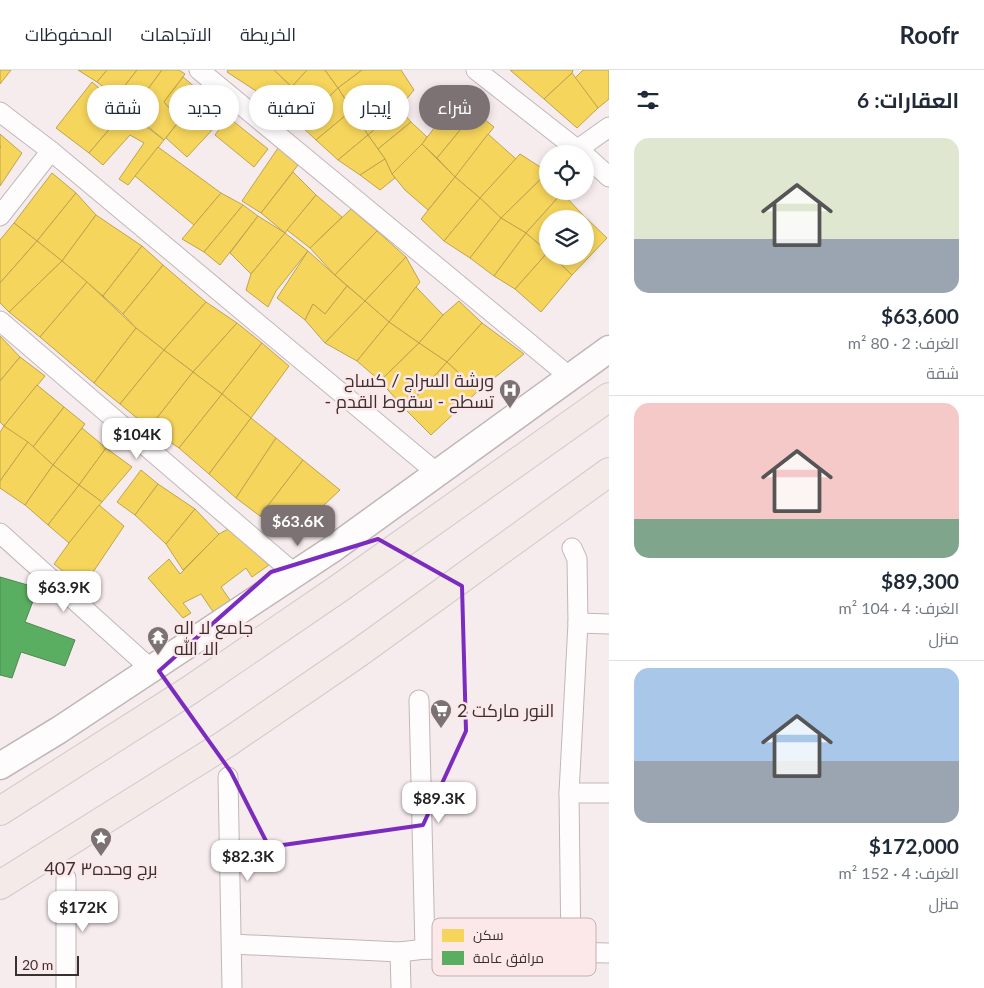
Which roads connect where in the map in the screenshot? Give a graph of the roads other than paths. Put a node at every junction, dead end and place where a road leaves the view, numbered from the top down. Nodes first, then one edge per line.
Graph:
1 (199, 70) edge
2 (476, 70) edge
3 (0, 112) edge
4 (609, 127) edge
5 (572, 145) edge
6 (590, 145) edge
7 (51, 151) junction
8 (594, 164) edge
9 (609, 177) edge
10 (0, 216) edge
11 (0, 321) edge
12 (609, 349) edge
13 (570, 377) junction
14 (609, 397) edge
15 (609, 472) edge
16 (438, 473) junction
17 (0, 533) edge
18 (572, 548) dead end
19 (295, 574) junction
20 (578, 623) junction
21 (609, 624) edge
22 (151, 669) junction
23 (419, 700) dead end
24 (0, 766) edge
25 (228, 777) dead end
26 (568, 792) junction
27 (609, 793) edge
28 (0, 811) edge
29 (66, 878) dead end
30 (2, 880) edge
31 (570, 918) edge
32 (232, 944) junction
33 (425, 949) junction
34 (432, 949) edge
35 (400, 952) junction
36 (596, 953) edge
37 (609, 953) edge
38 (66, 988) edge
39 (232, 988) edge
40 (401, 988) edge

1 - 13 street
2 - 5 street
3 - 7 street
4 - 6 street
7 - 10 street
7 - 16 street
8 - 9 street
11 - 19 street
12 - 13 main road
13 - 16 main road
14 - 28 highway
15 - 30 highway
16 - 19 main road
17 - 22 street
18 - 20 street
19 - 22 main road
20 - 21 street
20 - 26 street
22 - 24 main road
23 - 33 street
25 - 32 street
26 - 27 street
26 - 31 street
29 - 38 street
32 - 35 street
32 - 39 street
33 - 34 street
33 - 35 street
35 - 40 street
36 - 37 street

